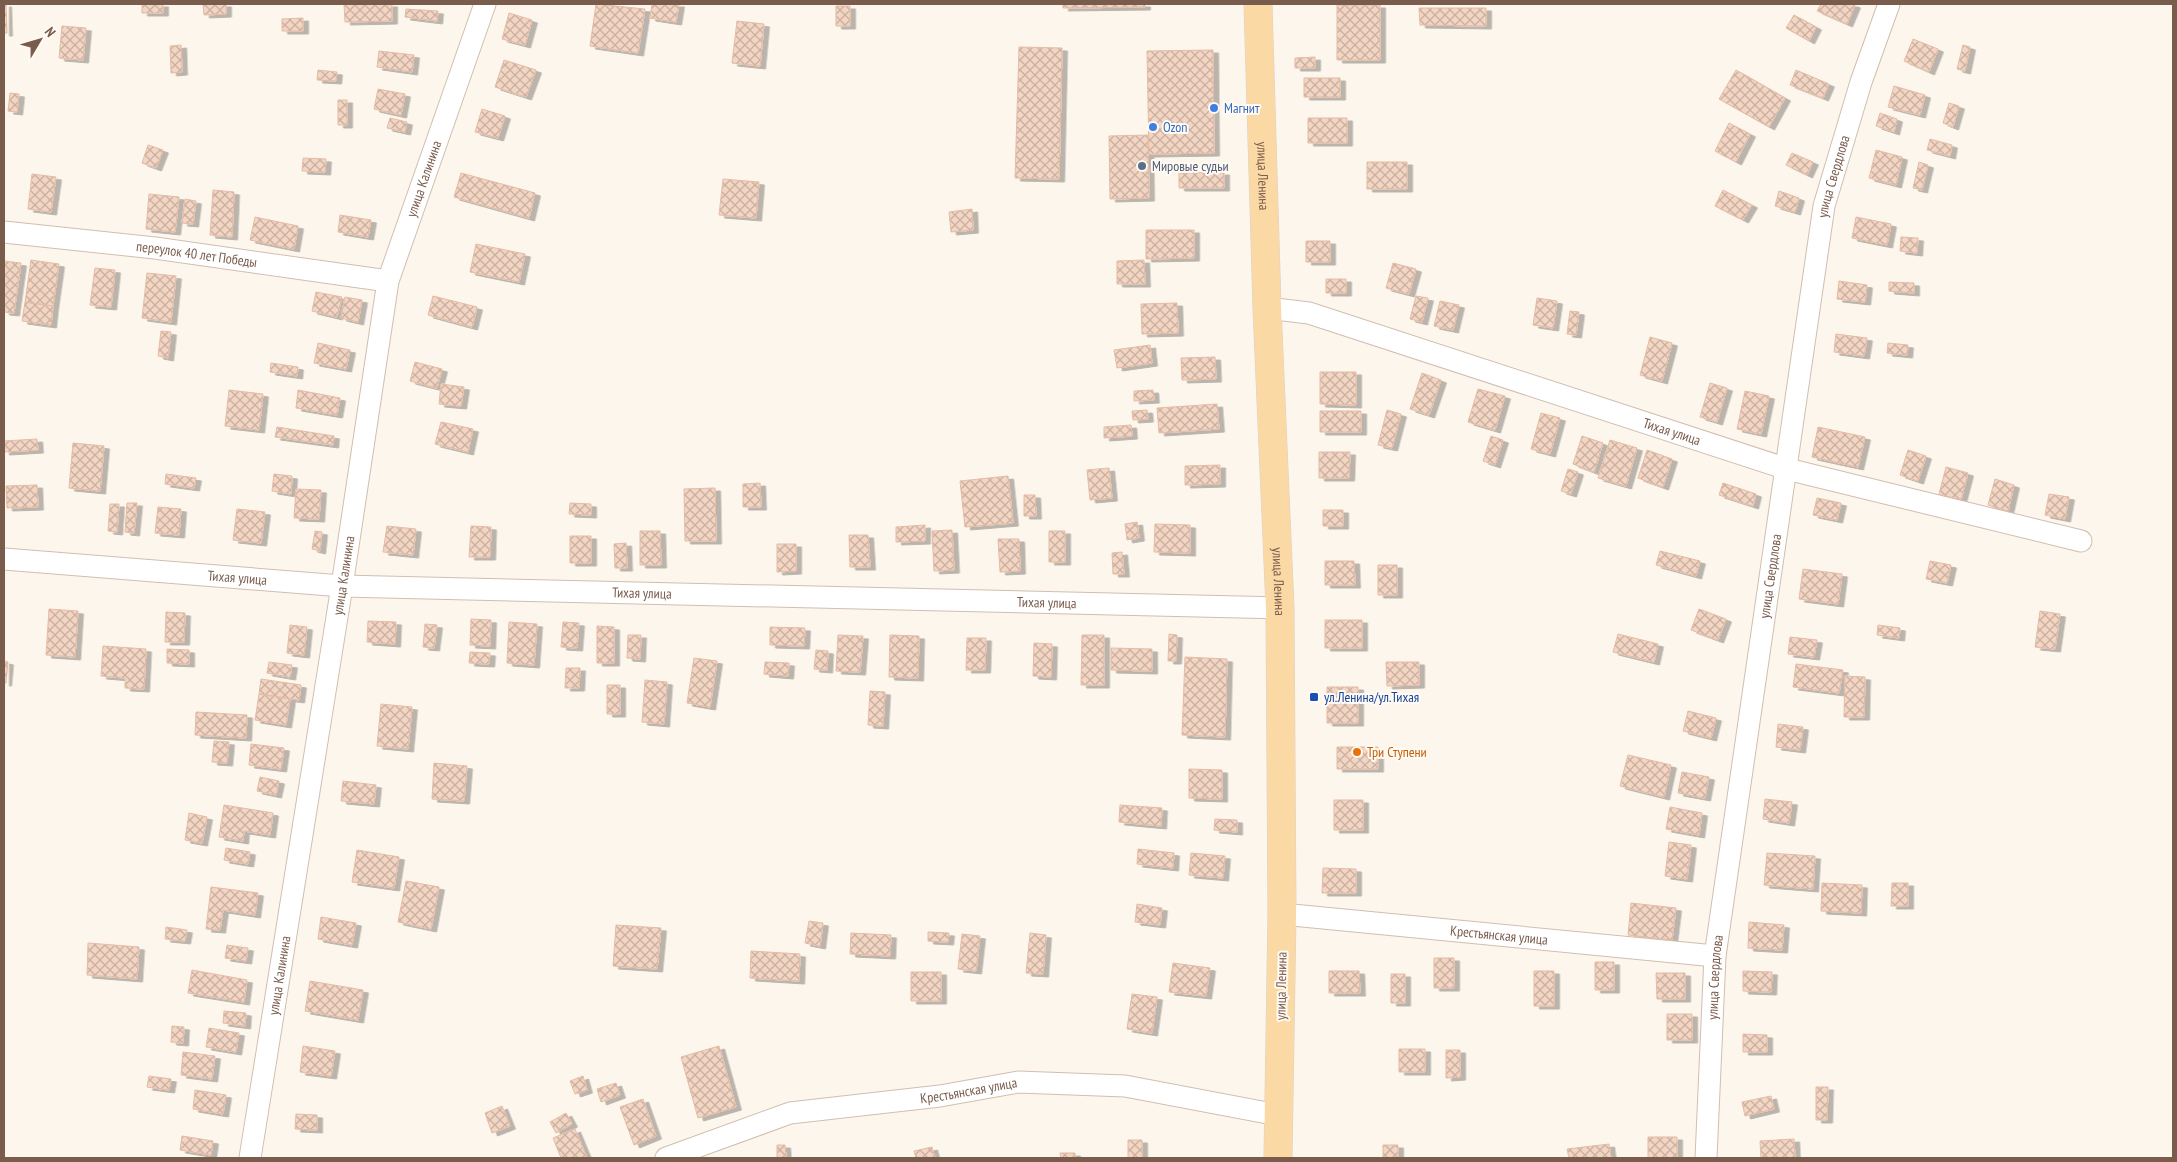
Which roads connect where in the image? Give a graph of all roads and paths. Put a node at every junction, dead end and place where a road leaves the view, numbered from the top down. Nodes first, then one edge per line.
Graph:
1 (485, 4) edge
2 (1258, 4) edge
3 (1890, 4) edge
4 (4, 232) edge
5 (388, 281) junction
6 (1267, 308) junction
7 (1787, 469) junction
8 (2081, 541) dead end
9 (4, 559) edge
10 (342, 586) junction
11 (1280, 608) junction
12 (1282, 914) junction
13 (1715, 956) junction
14 (1278, 1114) junction
15 (250, 1158) edge
16 (666, 1158) edge
17 (1278, 1158) edge
18 (1706, 1158) edge

1 - 5 street, улица Калинина
2 - 6 main road, улица Ленина
3 - 7 street, улица Свердлова
4 - 5 street, переулок 40 лет Победы
5 - 10 street, улица Калинина
6 - 7 street, Тихая улица
6 - 11 main road, улица Ленина
7 - 8 street, Тихая улица
7 - 13 street, улица Свердлова
9 - 10 street, Тихая улица
10 - 11 street, Тихая улица
10 - 15 street, улица Калинина
11 - 12 main road, улица Ленина
12 - 13 street, Крестьянская улица
12 - 14 main road, улица Ленина
13 - 18 street, улица Свердлова
14 - 16 street, Крестьянская улица
14 - 17 main road, улица Ленина

